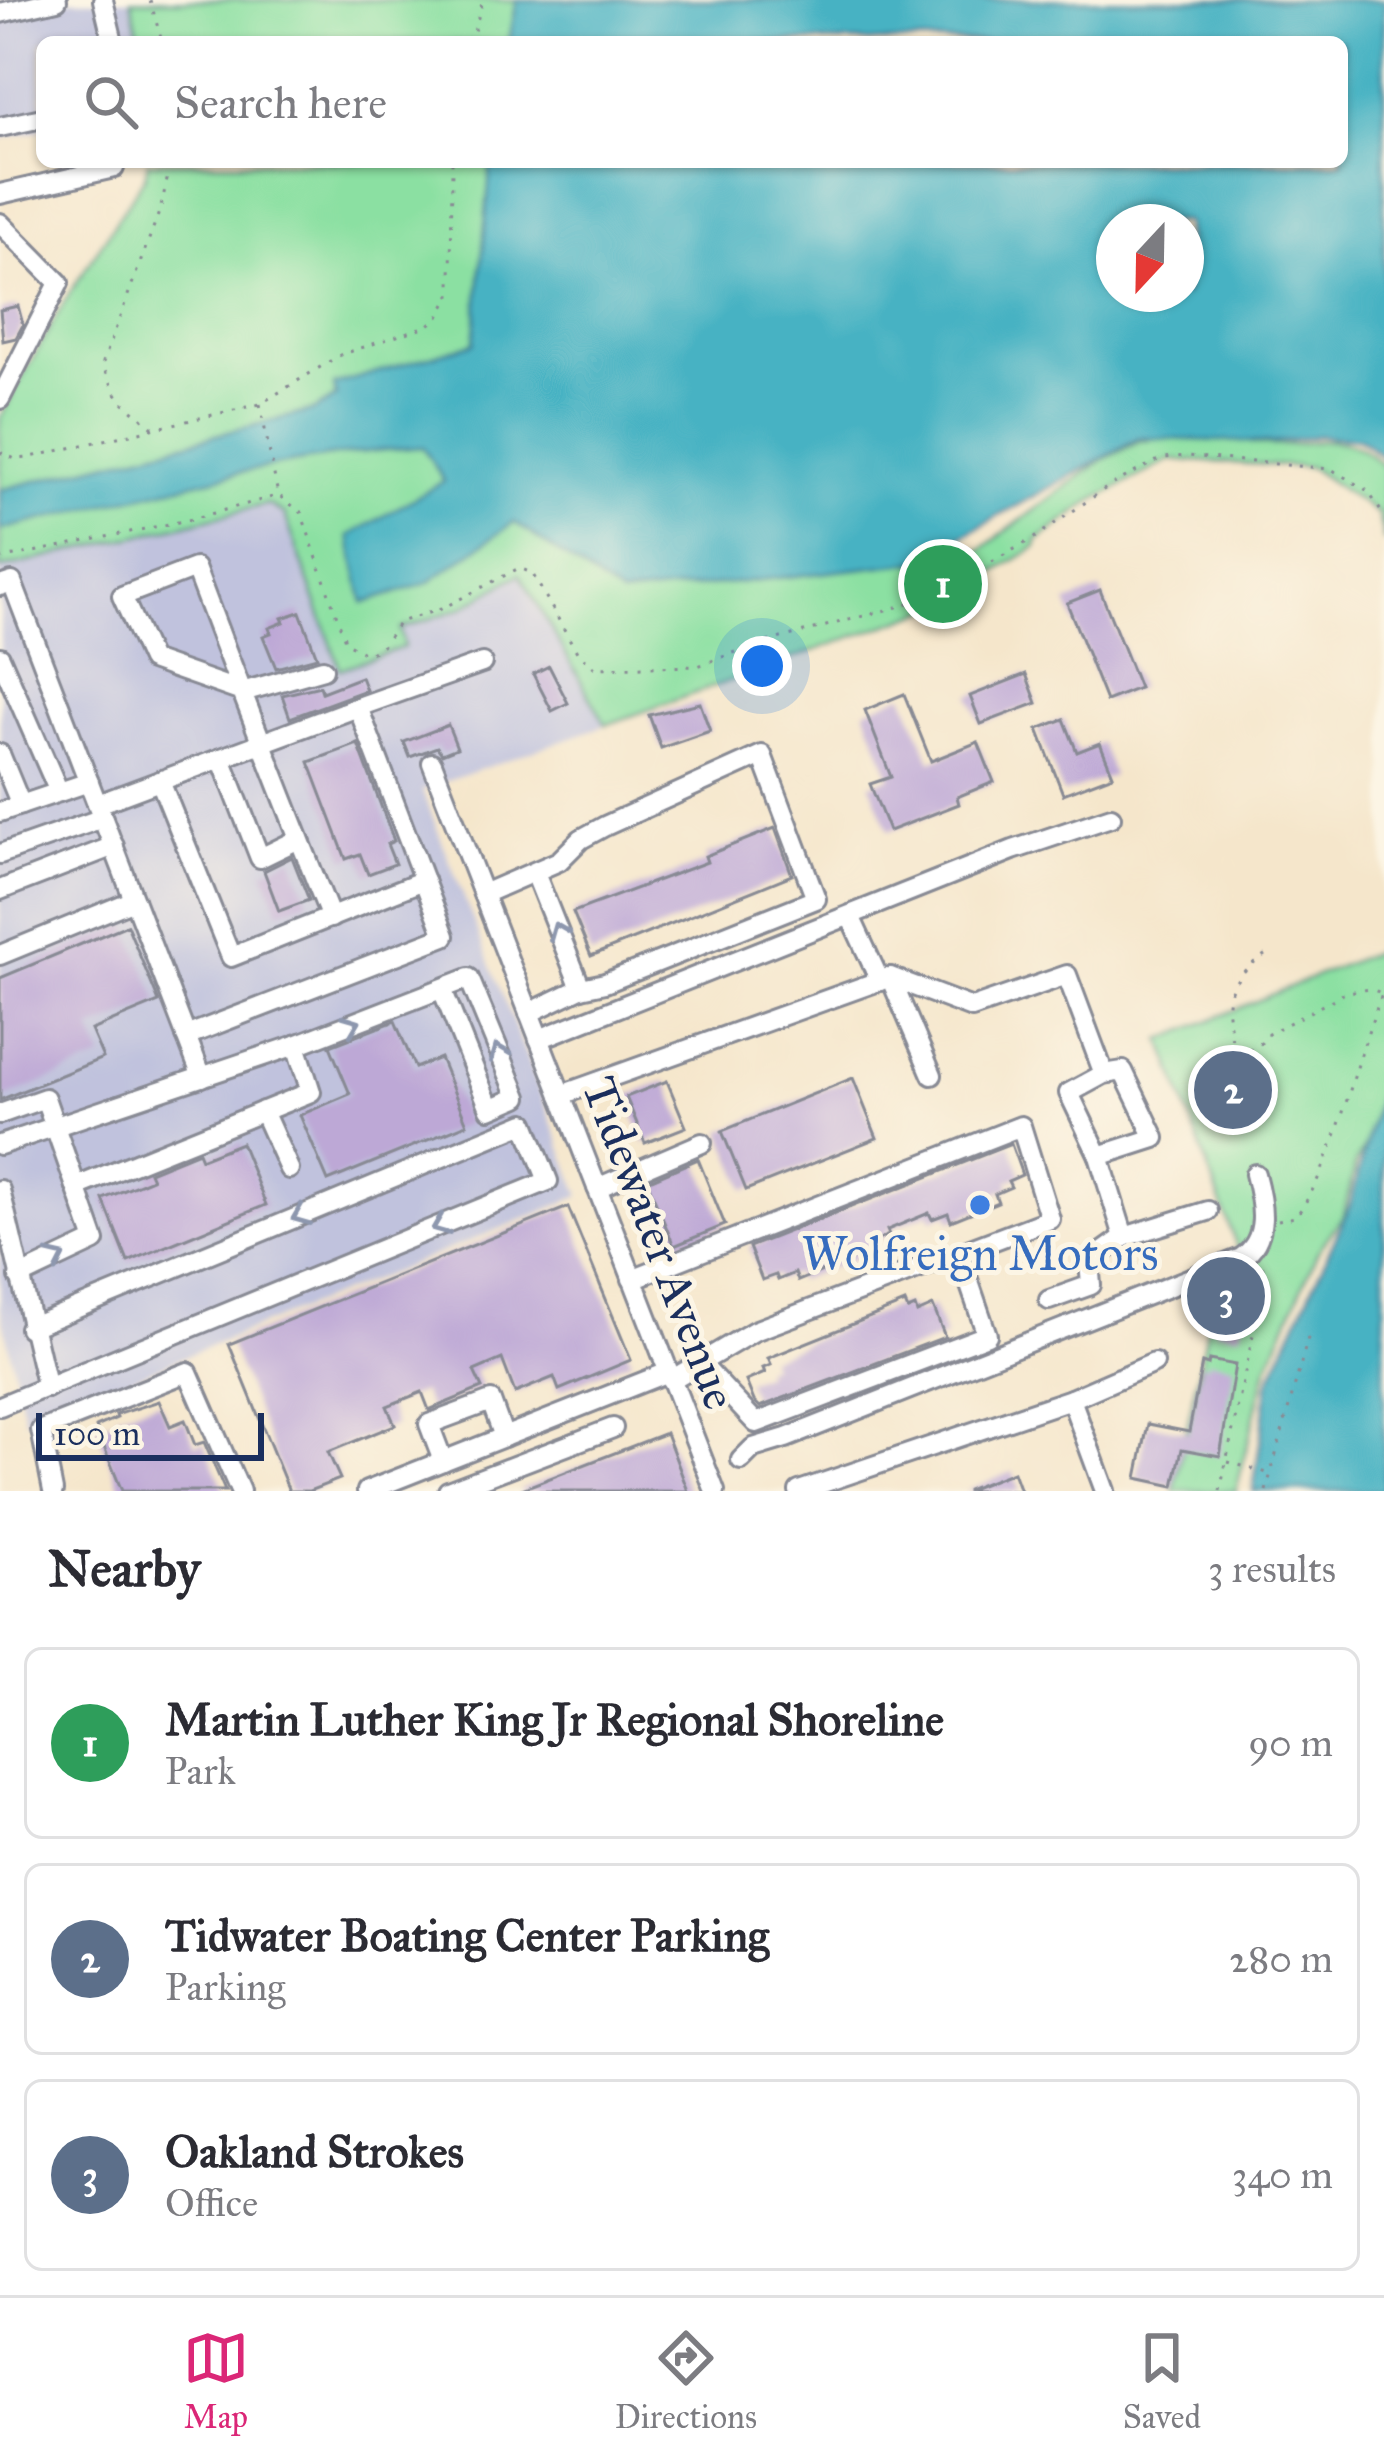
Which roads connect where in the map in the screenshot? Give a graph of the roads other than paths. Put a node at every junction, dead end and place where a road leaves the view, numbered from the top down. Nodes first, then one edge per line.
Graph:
1 (57, 0) edge
2 (103, 0) edge
3 (0, 14) edge
4 (111, 36) edge
5 (36, 119) edge
6 (0, 127) edge
7 (114, 168) dead end
8 (0, 194) edge
9 (0, 223) edge
10 (0, 399) edge
11 (0, 586) edge
12 (0, 657) edge
13 (482, 663) dead end
14 (323, 669) dead end
15 (242, 692) junction
16 (358, 707) junction
17 (261, 743) junction
18 (0, 754) edge
19 (221, 758) junction
20 (432, 763) dead end
21 (160, 781) junction
22 (89, 782) junction
23 (59, 792) junction
24 (21, 805) junction
25 (100, 811) junction
26 (0, 812) edge
27 (1112, 817) dead end
28 (299, 839) junction
29 (113, 846) junction
30 (0, 854) edge
31 (535, 873) junction
32 (424, 880) junction
33 (0, 890) edge
34 (482, 894) junction
35 (134, 900) junction
36 (850, 916) junction
37 (331, 918) junction
38 (0, 955) edge
39 (885, 979) junction
40 (581, 988) junction
41 (442, 989) junction
42 (534, 1025) junction
43 (186, 1036) junction
44 (296, 1046) junction
45 (1104, 1074) junction
46 (932, 1076) dead end
47 (202, 1077) junction
48 (561, 1095) junction
49 (262, 1111) junction
50 (0, 1114) edge
51 (55, 1127) junction
52 (702, 1143) dead end
53 (0, 1145) edge
54 (1099, 1156) junction
55 (289, 1168) dead end
56 (1255, 1174) dead end
57 (76, 1187) junction
58 (597, 1188) junction
59 (0, 1190) edge
60 (1208, 1211) dead end
61 (1124, 1238) junction
62 (958, 1253) junction
63 (19, 1277) junction
64 (632, 1279) junction
65 (1049, 1300) dead end
66 (29, 1328) junction
67 (700, 1363) junction
68 (1154, 1363) dead end
69 (670, 1376) junction
70 (46, 1388) junction
71 (1071, 1399) junction
72 (0, 1406) edge
73 (614, 1428) dead end
74 (504, 1437) junction
75 (443, 1461) junction
76 (707, 1471) junction
77 (389, 1487) edge
78 (53, 1491) edge
79 (240, 1491) edge
80 (367, 1491) edge
81 (448, 1491) edge
82 (716, 1491) edge
83 (800, 1491) edge
84 (1105, 1491) edge

1 - 3 street
2 - 4 street
5 - 6 street
7 - 8 street
9 - 10 street
11 - 22 street
12 - 23 street
13 - 16 street
14 - 15 street
15 - 15 street
15 - 17 street
16 - 17 street
16 - 32 street
17 - 19 street
17 - 28 street
18 - 24 street
19 - 21 street
19 - 28 street
20 - 34 street, Tidewater Avenue
21 - 25 street
21 - 37 street
22 - 23 street
22 - 25 street
23 - 24 street
24 - 26 street
25 - 29 street
25 - 30 street
27 - 36 street
28 - 37 street
29 - 33 street
29 - 35 street
31 - 34 street
40 -> 31 street
31 - 40 street
32 - 37 street
32 - 43 street
34 - 42 street, Tidewater Avenue
35 - 38 street
35 - 43 street
36 - 39 street
36 - 42 street
39 - 45 street
39 - 46 street
39 - 48 street
40 - 42 street
41 -> 41 street
44 -> 41 street
42 - 48 street, Tidewater Avenue
43 - 47 street
44 - 47 street
44 - 49 street
45 - 54 street
45 - 54 street
47 - 51 street
48 - 58 street, Tidewater Avenue
49 - 55 street
49 - 57 street
50 - 51 street
51 - 53 street
51 - 57 street
52 - 58 street
54 - 61 street
56 - 76 street
63 -> 57 street
58 - 64 street, Tidewater Avenue
59 - 63 street
60 - 61 street
61 - 65 street
62 - 64 street
62 - 67 street
62 - 67 street
63 - 66 street
64 - 69 street, Tidewater Avenue
66 - 70 street
66 - 70 street
67 - 69 street
68 - 71 street
69 - 74 street
69 - 76 street, Tidewater Avenue
70 - 72 street
71 - 83 street
71 - 84 street
73 - 81 street
74 - 75 street
74 - 75 street
75 - 77 street
76 - 82 street, Tidewater Avenue
77 - 80 street
78 - 79 street

